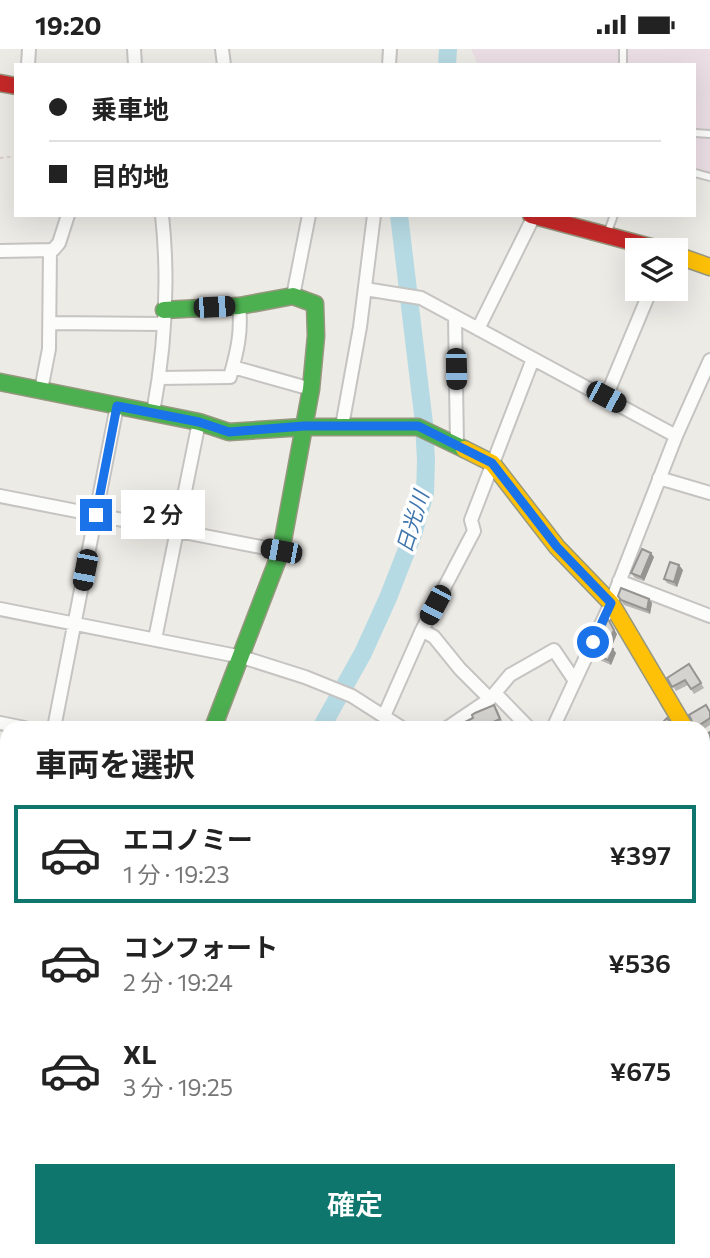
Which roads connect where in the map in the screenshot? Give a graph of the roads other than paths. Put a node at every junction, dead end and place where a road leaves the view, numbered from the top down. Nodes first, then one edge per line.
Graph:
1 (67, 217) edge
2 (162, 217) edge
3 (309, 217) edge
4 (374, 217) edge
5 (533, 217) edge
6 (537, 217) edge
7 (613, 217) edge
8 (607, 236) junction
9 (625, 241) edge
10 (50, 250) junction
11 (0, 251) edge
12 (688, 259) edge
13 (710, 267) edge
14 (365, 289) junction
15 (293, 296) junction
16 (646, 301) edge
17 (239, 306) junction
18 (164, 317) junction
19 (455, 317) junction
20 (50, 323) junction
21 (478, 329) junction
22 (533, 359) junction
23 (710, 360) edge
24 (233, 367) junction
25 (160, 378) junction
26 (0, 382) edge
27 (311, 389) junction
28 (41, 390) junction
29 (606, 397) junction
30 (117, 406) junction
31 (153, 413) junction
32 (199, 422) junction
33 (304, 426) junction
34 (342, 426) junction
35 (676, 436) junction
36 (457, 447) junction
37 (492, 463) junction
38 (659, 478) junction
39 (710, 493) edge
40 (0, 496) edge
41 (96, 515) junction
42 (178, 531) junction
43 (281, 551) junction
44 (619, 582) junction
45 (611, 603) junction
46 (0, 609) edge
47 (710, 616) edge
48 (74, 624) junction
49 (422, 630) junction
50 (155, 639) junction
51 (242, 657) junction
52 (575, 681) junction
53 (493, 696) junction
54 (384, 716) junction
55 (55, 721) edge
56 (216, 721) edge
57 (391, 721) edge
58 (457, 721) edge
59 (521, 721) edge
60 (556, 721) edge
61 (681, 721) edge

1 - 10 street
2 - 18 street
3 - 15 street
4 - 14 street
5 - 21 street
6 - 8 street
7 - 8 lane
8 - 9 street
10 - 11 street
10 - 20 street
12 - 13 street
14 - 19 street
14 - 34 street
15 - 17 street
15 - 27 street
16 - 29 street
17 - 18 street
17 - 24 street
18 - 20 street
18 - 25 street
19 - 21 street
19 - 36 street
20 - 28 street
21 - 22 street
22 - 29 street
22 - 37 street
23 - 35 street
24 - 25 street
24 - 27 street
25 - 31 street
26 - 28 street
27 - 33 street
28 - 30 street
29 - 35 street
30 - 31 street
30 - 41 street
31 - 32 street
32 - 33 street
32 - 42 street
33 - 34 street
33 - 43 street
34 - 36 street
35 - 38 street
36 - 37 street
37 - 45 street
37 - 49 street
38 - 39 street
38 - 44 street
40 - 41 street
41 - 42 street
41 - 48 street
42 - 43 street
42 - 50 street
43 - 51 street
44 - 45 street
44 - 47 street
45 - 52 street
45 - 61 street
46 - 48 street
48 - 50 street
48 - 55 street
49 - 53 street
49 - 54 street
50 - 51 street
51 - 54 street
51 - 56 street
52 - 53 street
52 - 60 street
53 - 58 street
53 - 59 street
54 - 57 street

